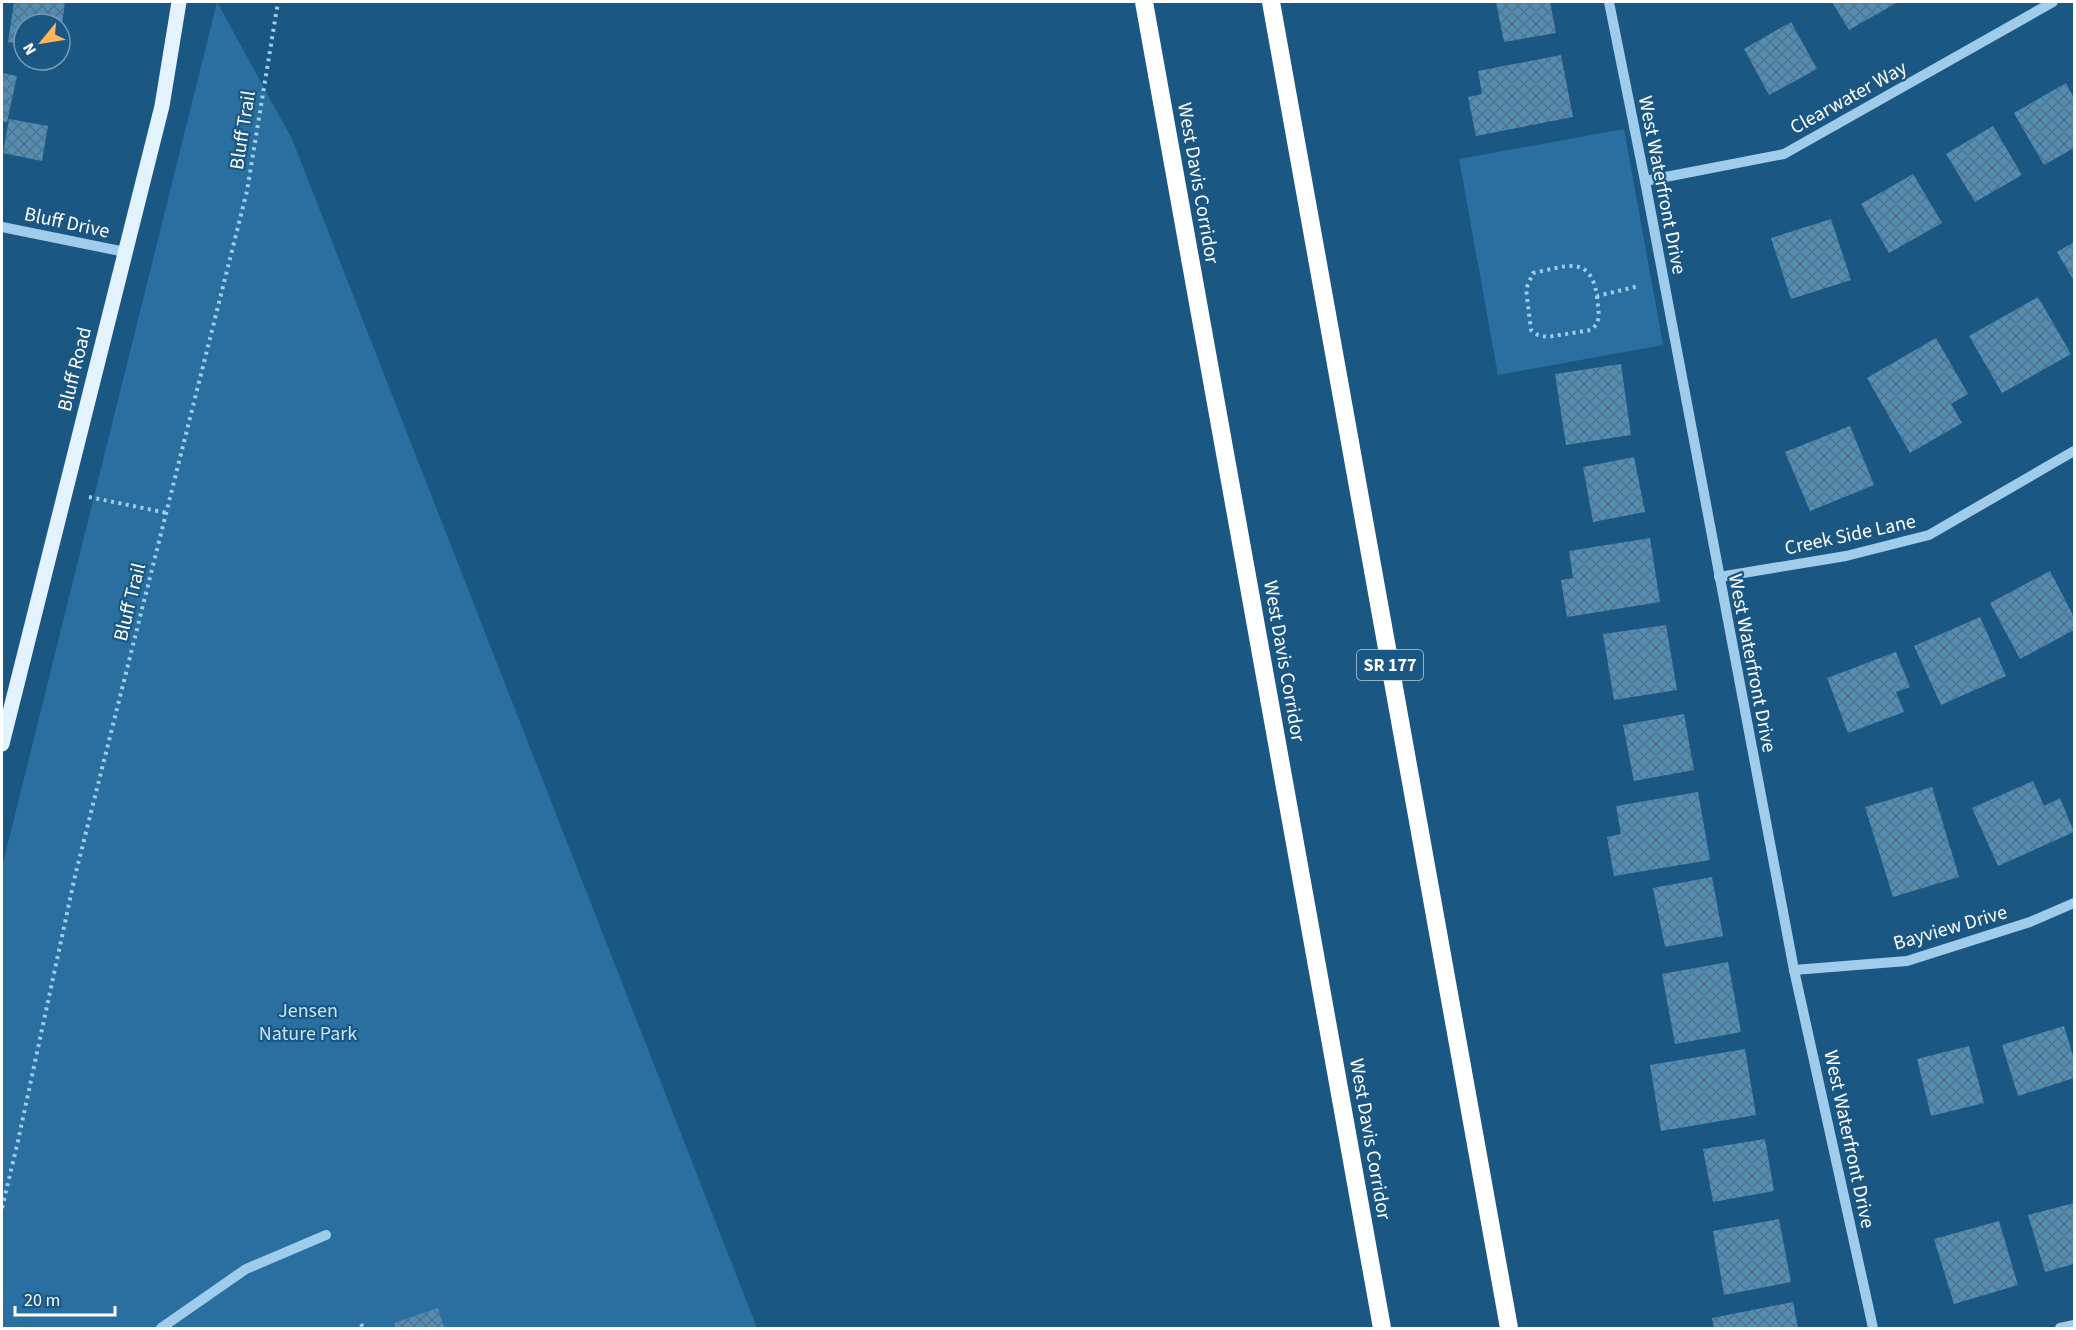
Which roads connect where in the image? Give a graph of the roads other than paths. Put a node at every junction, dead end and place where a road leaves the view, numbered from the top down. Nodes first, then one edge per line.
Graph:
1 (179, 2) edge
2 (1144, 2) edge
3 (1271, 2) edge
4 (1609, 2) edge
5 (2054, 2) edge
6 (1645, 181) junction
7 (2, 227) edge
8 (125, 252) junction
9 (2074, 451) edge
10 (1719, 577) junction
11 (2, 744) edge
12 (2074, 903) edge
13 (1794, 969) junction
14 (326, 1235) dead end
15 (2074, 1325) edge
16 (161, 1329) edge
17 (1382, 1329) edge
18 (1509, 1329) edge
19 (1873, 1329) edge
20 (2060, 1329) edge

1 - 8 main road, Bluff Road
2 - 17 highway, West Davis Corridor
3 - 18 highway, SR 177
4 - 6 street, West Waterfront Drive
5 - 6 street, Clearwater Way
6 - 10 street, West Waterfront Drive
7 - 8 street, Bluff Drive
8 - 11 main road, Bluff Road
9 - 10 street, Creek Side Lane
10 - 13 street, West Waterfront Drive
12 - 13 street, Bayview Drive
13 - 19 street, West Waterfront Drive
14 - 16 street
15 - 20 street

